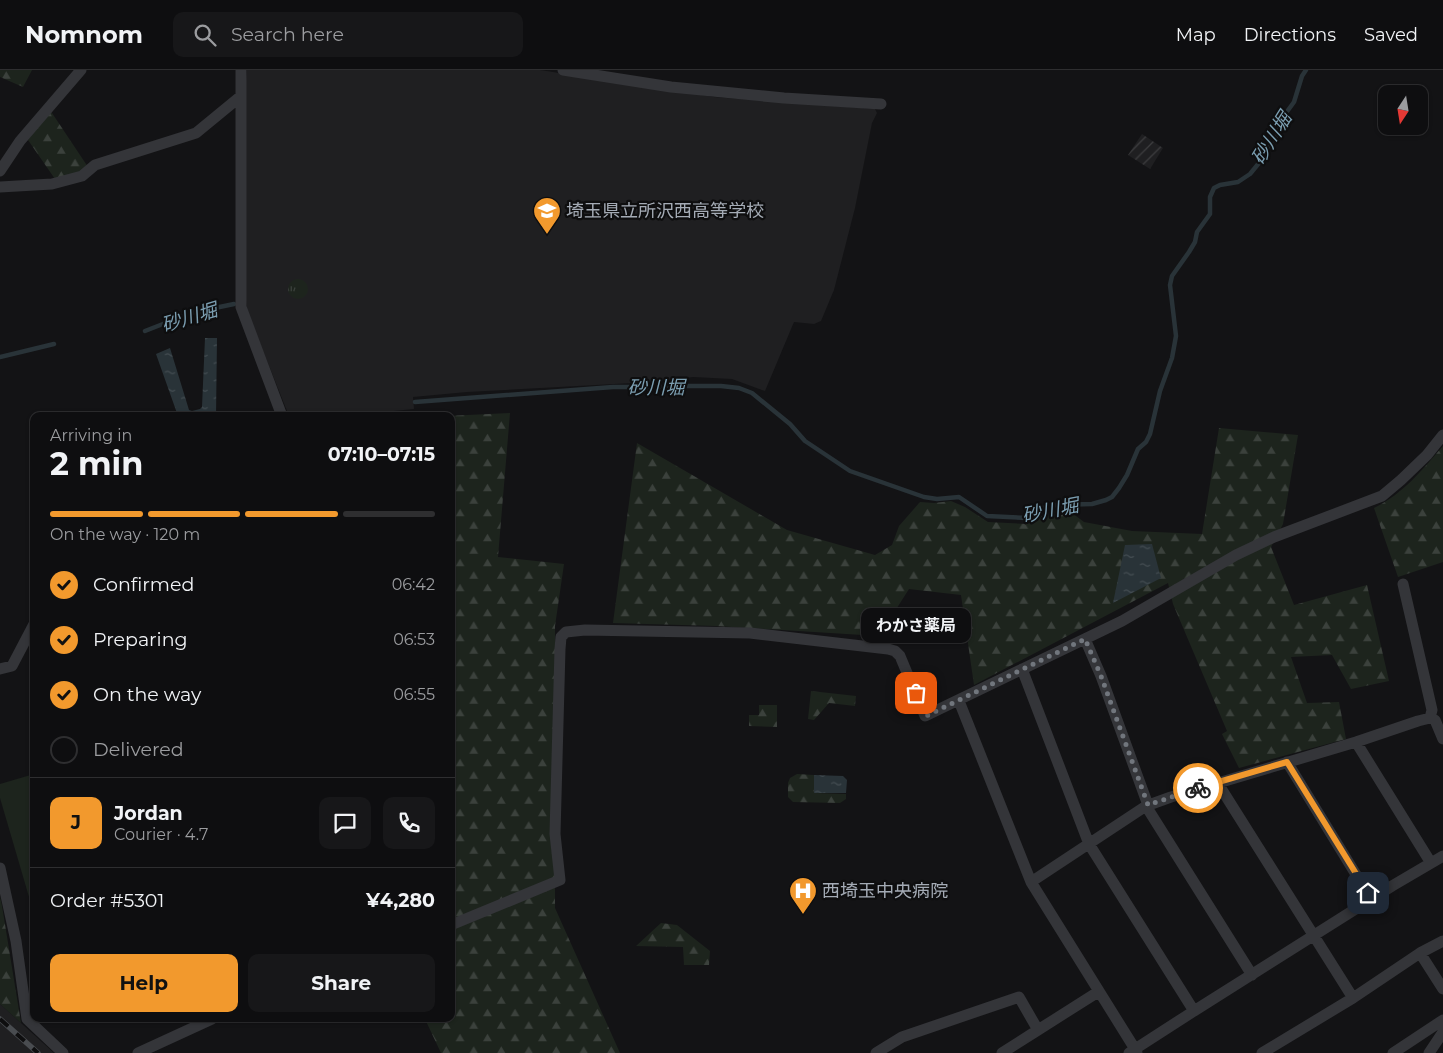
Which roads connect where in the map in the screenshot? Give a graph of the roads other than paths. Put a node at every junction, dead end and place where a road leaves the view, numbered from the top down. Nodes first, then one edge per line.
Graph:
1 (82, 70) edge
2 (241, 70) edge
3 (562, 70) edge
4 (241, 96) junction
5 (881, 104) dead end
6 (0, 172) edge
7 (0, 187) edge
8 (280, 412) edge
9 (1443, 435) edge
10 (1403, 584) dead end
11 (30, 632) edge
12 (1085, 639) junction
13 (0, 669) edge
14 (1022, 669) junction
15 (959, 701) junction
16 (1430, 718) junction
17 (1443, 739) edge
18 (1356, 742) junction
19 (1287, 762) junction
20 (1217, 782) junction
21 (1147, 805) junction
22 (1089, 844) junction
23 (1443, 856) edge
24 (1431, 863) junction
25 (0, 868) edge
26 (1031, 882) junction
27 (1371, 899) junction
28 (455, 923) edge
29 (1313, 936) junction
30 (1443, 941) edge
31 (1420, 953) junction
32 (1252, 975) junction
33 (1443, 989) edge
34 (1098, 992) junction
35 (1353, 998) junction
36 (1194, 1011) junction
37 (1443, 1020) edge
38 (205, 1022) edge
39 (1038, 1030) junction
40 (1443, 1032) edge
41 (1134, 1052) edge
42 (63, 1053) edge
43 (138, 1053) edge
44 (876, 1053) edge
45 (1002, 1053) edge
46 (1264, 1053) edge
47 (1393, 1053) edge
48 (1429, 1053) edge

1 - 6 street
2 - 4 street
3 - 5 street
4 - 7 street
4 - 8 street
9 - 12 street
10 - 16 street
11 - 13 street
12 - 14 street
12 - 21 street
14 - 15 street
14 - 22 street
15 - 26 street
15 - 28 street
16 - 17 street
16 - 18 street
18 - 19 street
18 - 24 street
19 - 20 street
19 - 27 street
20 - 21 street
20 - 29 street
21 - 22 street
21 - 32 street
22 - 26 street
22 - 36 street
23 - 24 street
24 - 27 street
25 - 42 street
26 - 34 street
27 - 29 street
29 - 32 street
29 - 35 street
30 - 31 street
31 - 33 street
31 - 35 street
32 - 36 street
34 - 39 street
34 - 41 street
35 - 46 street
36 - 41 street
37 - 47 street
38 - 43 street
39 - 44 street
39 - 45 street
40 - 48 street

